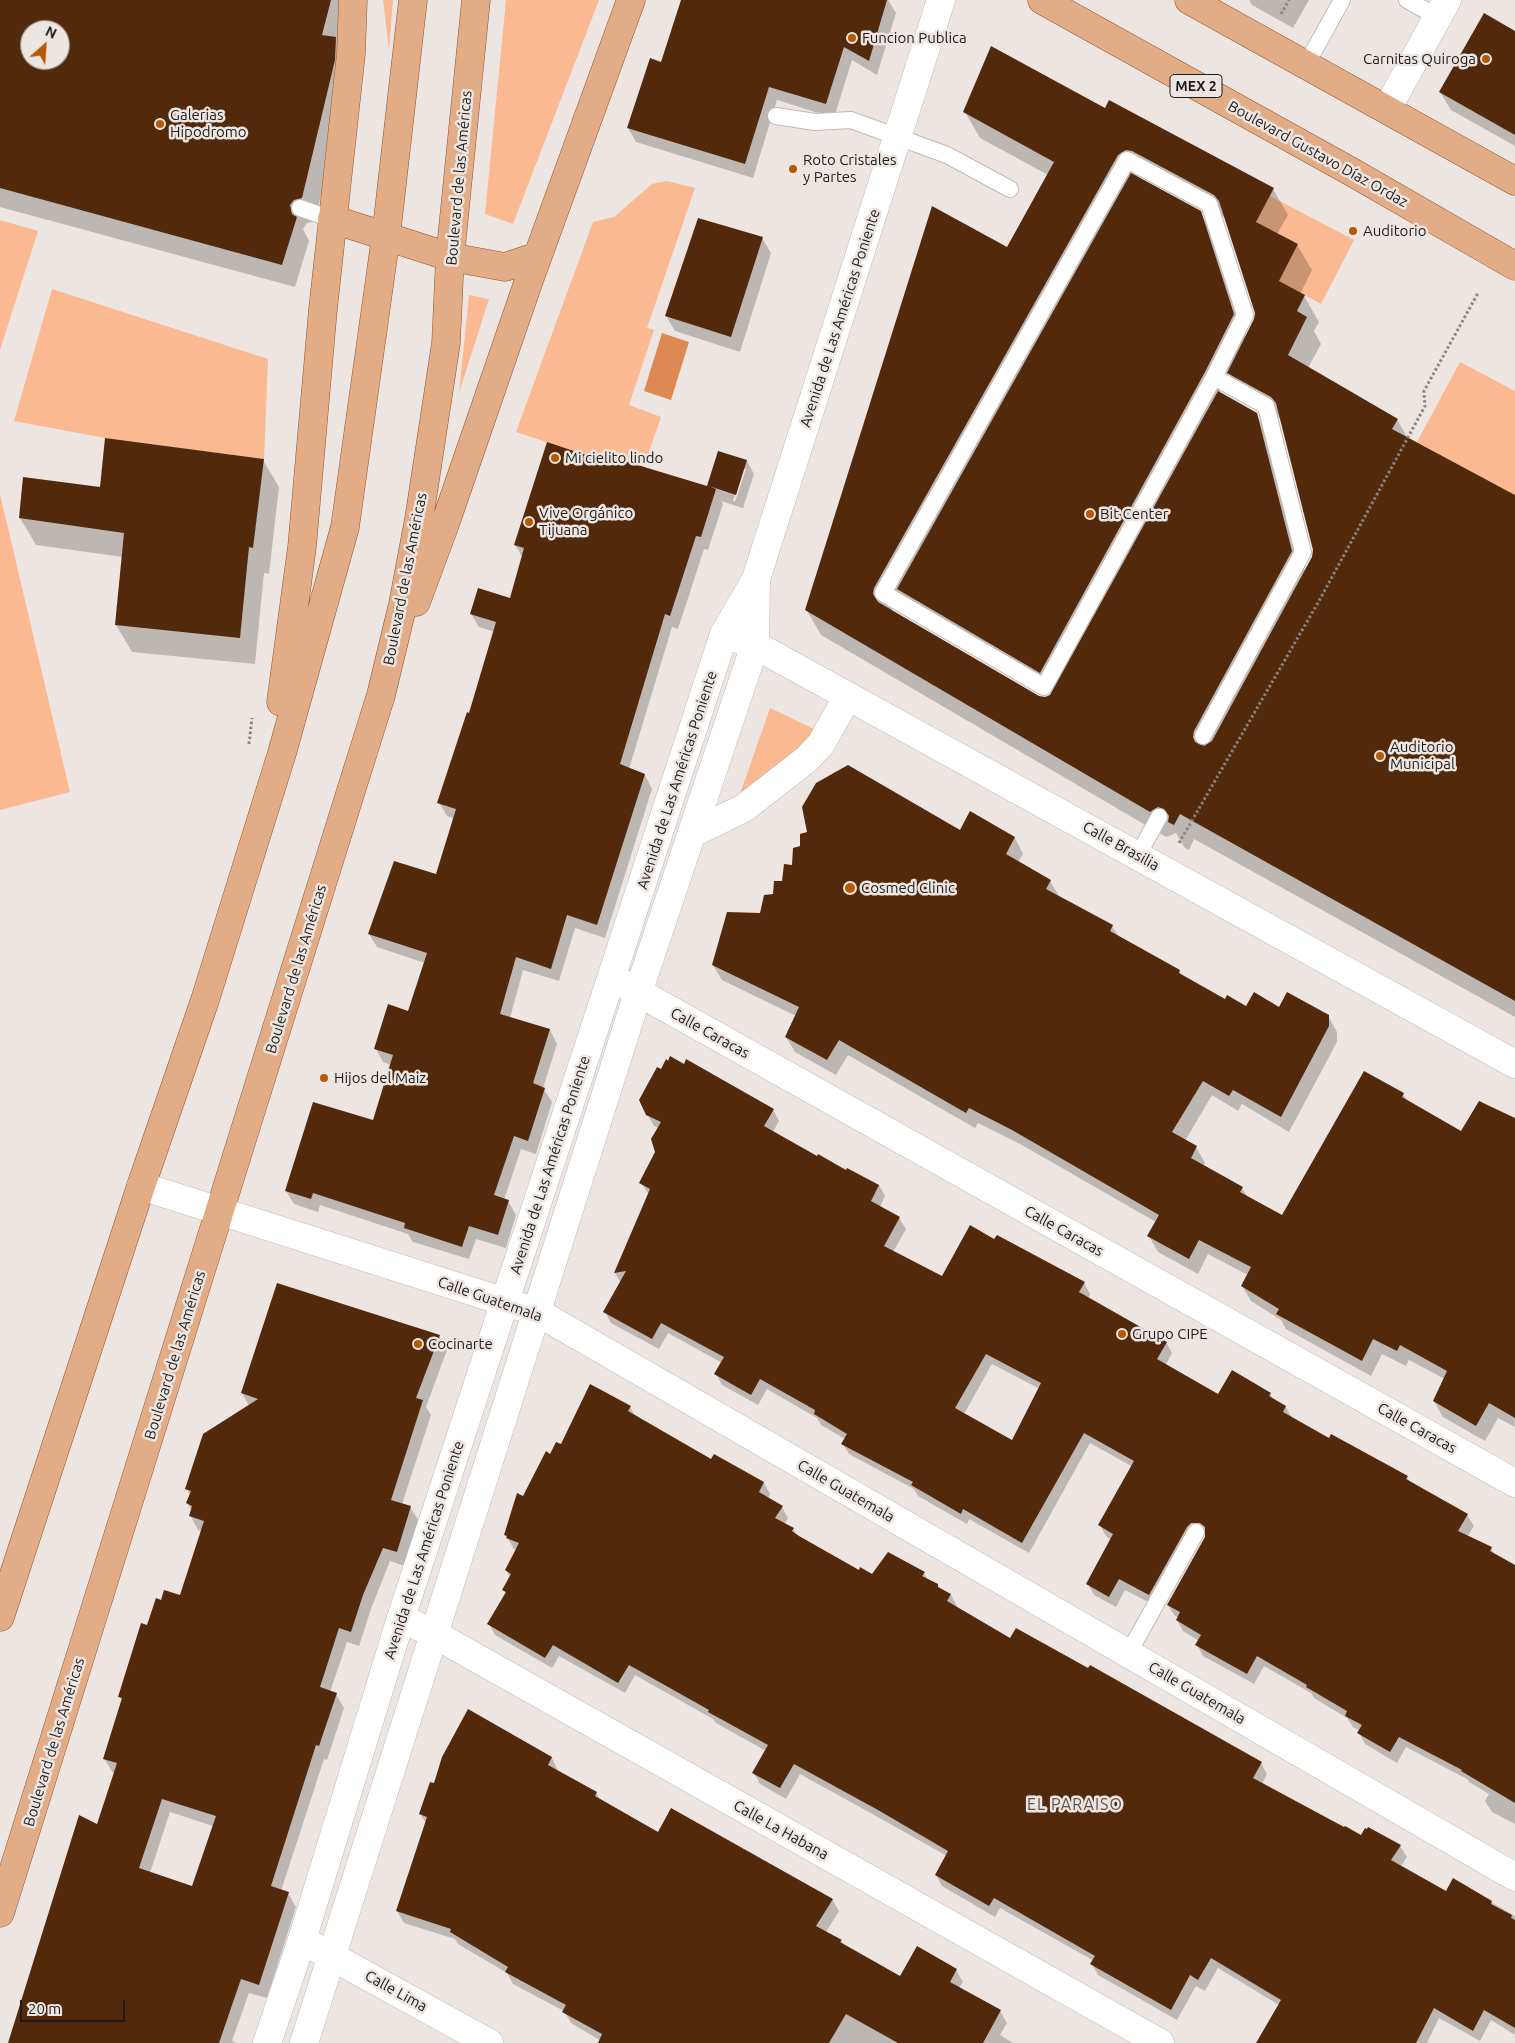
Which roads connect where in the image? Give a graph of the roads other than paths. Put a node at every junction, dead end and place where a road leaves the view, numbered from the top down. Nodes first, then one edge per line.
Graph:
1 (353, 0) edge
2 (413, 0) edge
3 (476, 0) edge
4 (631, 0) edge
5 (941, 0) edge
6 (1042, 0) edge
7 (1189, 0) edge
8 (1342, 0) edge
9 (1407, 0) edge
10 (1443, 8) edge
11 (1306, 65) junction
12 (1387, 109) junction
13 (776, 116) dead end
14 (898, 138) junction
15 (1515, 181) edge
16 (1010, 189) dead end
17 (300, 208) dead end
18 (332, 219) junction
19 (386, 236) junction
20 (538, 256) junction
21 (450, 257) junction
22 (1515, 266) edge
23 (1214, 377) junction
24 (756, 579) junction
25 (724, 634) junction
26 (756, 645) junction
27 (381, 695) junction
28 (848, 696) junction
29 (1203, 736) dead end
30 (269, 794) junction
31 (1159, 817) dead end
32 (693, 833) junction
33 (1138, 855) junction
34 (613, 978) junction
35 (638, 993) junction
36 (1515, 1064) edge
37 (141, 1186) junction
38 (220, 1211) junction
39 (504, 1302) junction
40 (536, 1312) junction
41 (1515, 1482) edge
42 (1196, 1532) dead end
43 (0, 1617) edge
44 (402, 1618) junction
45 (434, 1634) junction
46 (1128, 1654) junction
47 (1515, 1876) edge
48 (0, 1912) edge
49 (302, 1940) junction
50 (333, 1956) junction
51 (268, 2043) edge
52 (304, 2043) edge
53 (489, 2043) edge
54 (1160, 2043) edge

1 - 18 main road
2 - 19 main road
3 - 21 main road, Boulevard de las Américas
4 - 20 main road
5 - 14 street, Avenida de Las Américas Poniente
6 - 22 main road, Boulevard Gustavo Díaz Ordaz / MEX 2
7 - 11 main road
8 - 11 lane
9 - 10 lane
10 - 12 street
11 - 12 main road
12 - 15 main road
13 - 14 lane
14 - 16 lane
14 - 24 street, Avenida de Las Américas Poniente
17 - 18 lane
18 - 19 main road
18 - 30 main road
19 - 21 main road
19 - 30 main road
20 - 21 main road
20 - 27 main road
21 - 27 main road, Boulevard de las Américas
23 - 23 lane
23 - 29 lane
24 - 25 street, Avenida de Las Américas Poniente
24 - 26 street, Avenida de Las Américas Poniente
25 - 26 street, Calle Brasilia
25 - 34 street, Avenida de Las Américas Poniente
26 - 28 street, Calle Brasilia
26 - 32 street, Avenida de Las Américas Poniente
27 - 38 main road, Boulevard de las Américas
28 - 32 street
28 - 33 street, Calle Brasilia
30 - 37 main road
31 - 33 lane
32 - 35 street, Avenida de Las Américas Poniente
33 - 36 street, Calle Brasilia
34 - 35 street, Calle Caracas
34 - 39 street, Avenida de Las Américas Poniente
35 - 40 street, Avenida de Las Américas Poniente
35 - 41 street, Calle Caracas
37 - 38 street, Calle Guatemala
37 - 43 main road
38 - 39 street, Calle Guatemala
38 - 48 main road, Boulevard de las Américas
39 - 40 street, Calle Guatemala
39 - 44 street, Avenida de Las Américas Poniente
40 - 45 street, Avenida de Las Américas Poniente
40 - 46 street, Calle Guatemala
42 - 46 lane
44 - 45 street, Calle La Habana
44 - 49 street, Avenida de Las Américas Poniente
45 - 50 street, Avenida de Las Américas Poniente
45 - 54 street, Calle La Habana
46 - 47 street, Calle Guatemala
49 - 50 street, Calle Lima
49 - 51 street, Avenida de Las Américas Poniente
50 - 52 street, Avenida de Las Américas Poniente
50 - 53 street, Calle Lima

